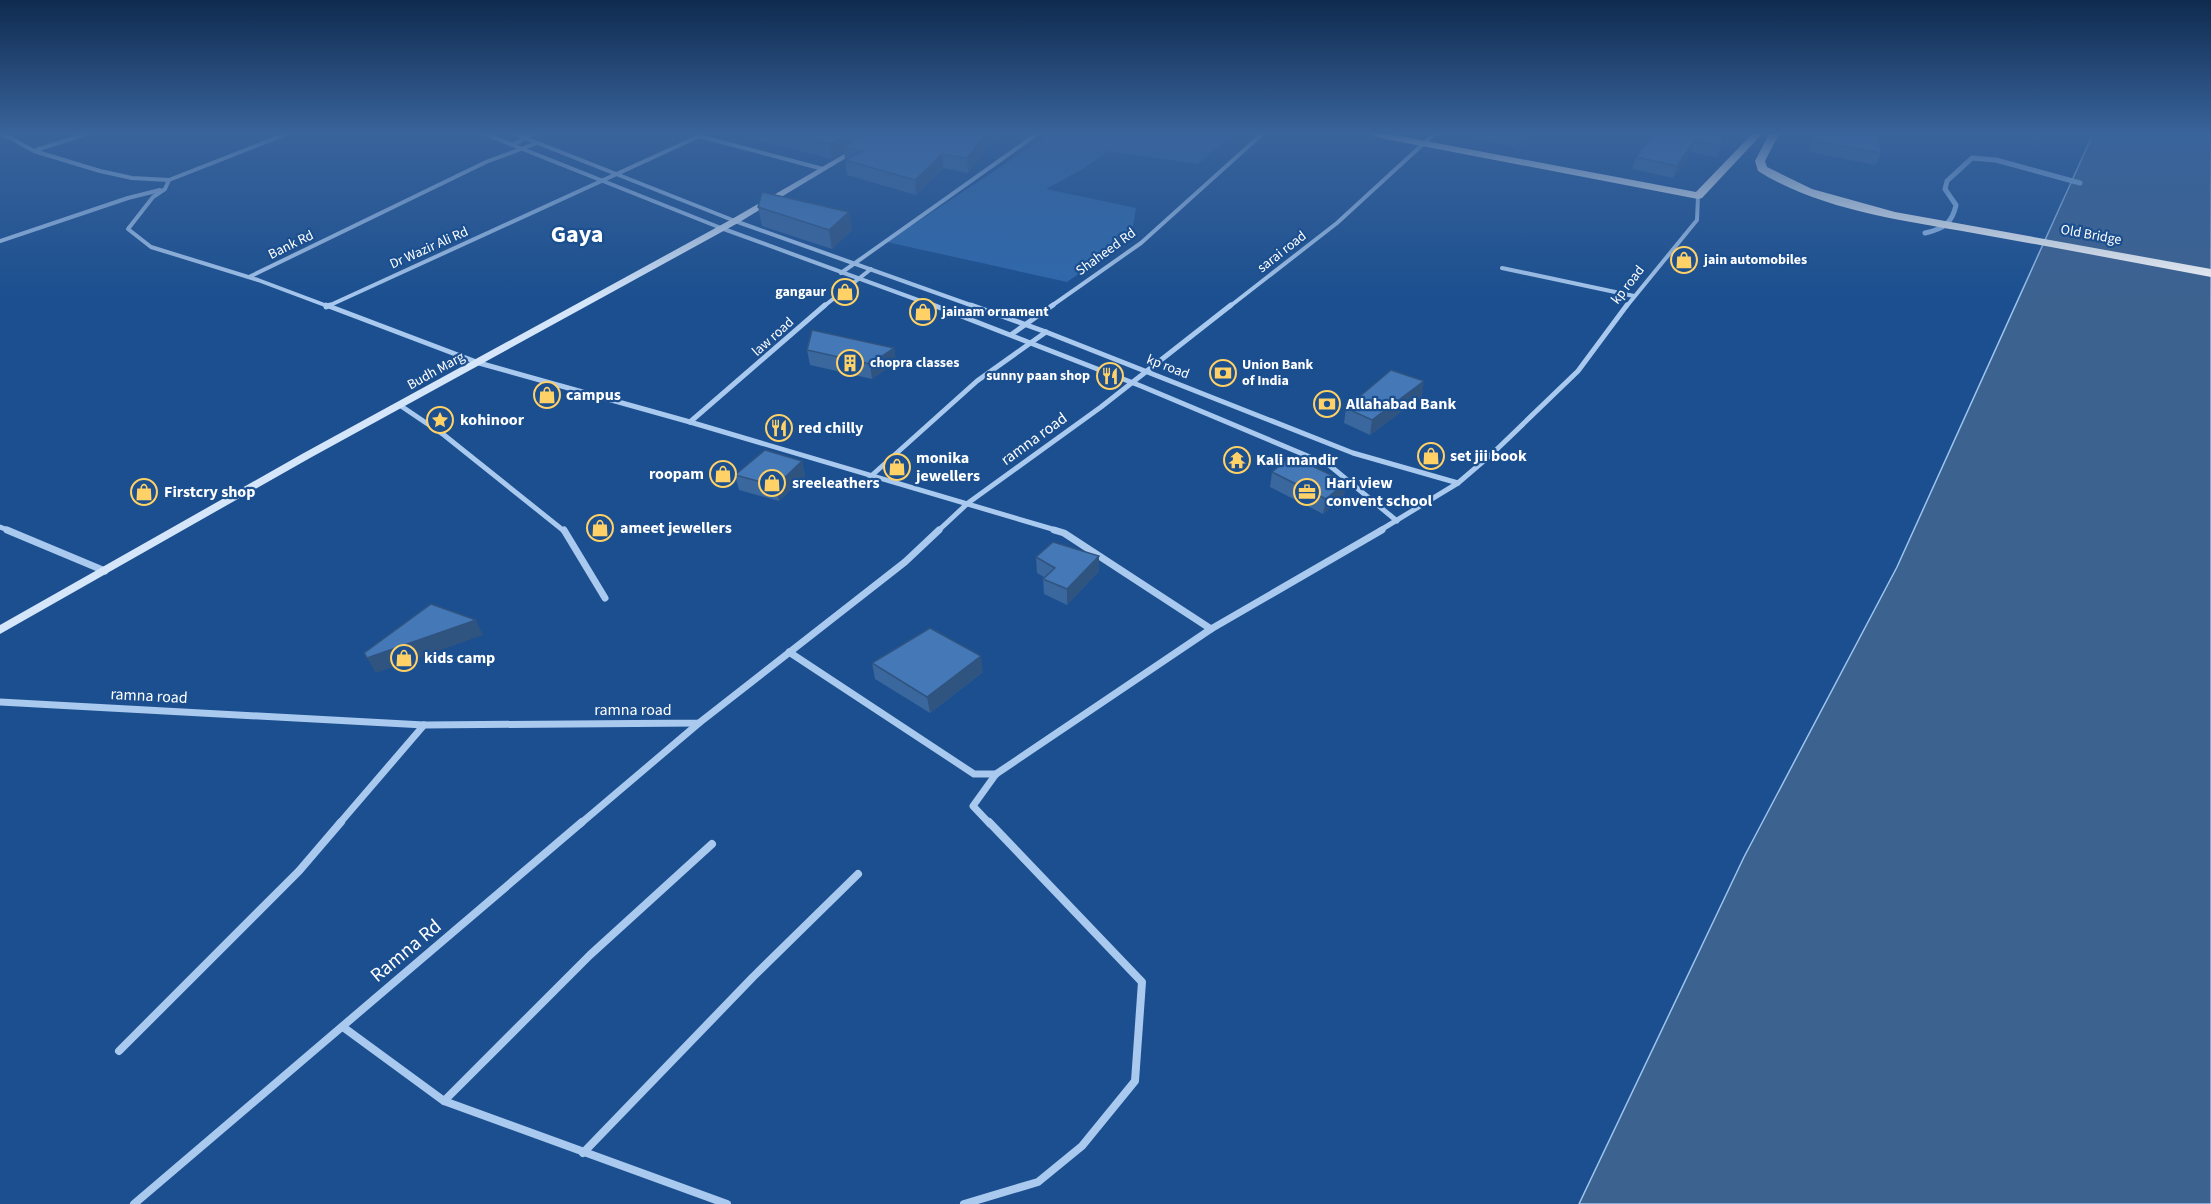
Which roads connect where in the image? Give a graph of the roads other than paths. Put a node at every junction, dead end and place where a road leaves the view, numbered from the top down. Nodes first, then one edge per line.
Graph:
1 (160, 190) edge
2 (163, 190) edge
3 (429, 190) edge
4 (583, 190) edge
5 (626, 190) edge
6 (658, 190) edge
7 (787, 190) edge
8 (959, 190) edge
9 (1200, 190) edge
10 (1373, 190) edge
11 (1668, 190) edge
12 (1703, 190) edge
13 (1812, 190) edge
14 (1698, 196) junction
15 (1896, 210) junction
16 (735, 221) junction
17 (721, 228) junction
18 (0, 241) edge
19 (2211, 261) edge
20 (856, 264) junction
21 (1502, 268) dead end
22 (871, 269) junction
23 (841, 273) junction
24 (2211, 273) edge
25 (249, 278) junction
26 (857, 279) junction
27 (1634, 296) junction
28 (326, 307) junction
29 (1027, 325) junction
30 (1046, 332) junction
31 (1012, 334) junction
32 (1029, 342) junction
33 (479, 363) junction
34 (1146, 371) junction
35 (1131, 381) junction
36 (401, 406) junction
37 (690, 422) junction
38 (870, 477) junction
39 (1458, 483) junction
40 (968, 503) junction
41 (1397, 521) junction
42 (0, 527) edge
43 (105, 571) junction
44 (605, 598) dead end
45 (1211, 629) junction
46 (0, 630) edge
47 (789, 652) junction
48 (0, 702) edge
49 (699, 723) junction
50 (424, 725) junction
51 (996, 774) junction
52 (711, 844) dead end
53 (858, 874) dead end
54 (343, 1027) junction
55 (119, 1051) dead end
56 (444, 1101) junction
57 (583, 1153) junction
58 (134, 1204) edge
59 (727, 1204) edge
60 (964, 1204) edge

1 - 18 street
2 - 25 street
3 - 25 street, Bank Rd
4 - 28 street, Dr Wazir Ali Rd
5 - 17 street, kp road
6 - 16 street, kp road
7 - 16 street, Budh Marg
8 - 20 street
9 - 29 street, Shaheed Rd
10 - 34 street, sarai road
11 - 14 highway
12 - 14 highway
13 - 15 highway
14 - 27 street, kp road
15 - 19 highway
15 - 24 highway, Old Bridge
16 - 17 street, Budh Marg
16 - 20 street, kp road
17 - 23 street, kp road
17 - 33 street, Budh Marg
20 - 22 street, kp road
20 - 23 street
21 - 27 street
22 - 26 street, law road
22 - 29 street, kp road
23 - 26 street, kp road
25 - 28 street
26 - 31 street, kp road
26 - 37 street, law road
27 - 39 street, kp road
28 - 33 street
29 - 30 street, kp road
29 - 31 street, Shaheed Rd
30 - 32 street
30 - 34 street, kp road
31 - 32 street, kp road
32 - 35 street, kp road
32 - 38 street
33 - 36 street, Budh Marg
33 - 37 street
34 - 35 street, ramna road
34 - 39 street, kp road
35 - 40 street, ramna road
35 - 41 street, kp road
36 - 43 street, Budh Marg
36 - 44 street
37 - 38 street
38 - 40 street
39 - 41 street
40 - 45 street
40 - 47 street, ramna road
41 - 45 street
42 - 43 street
43 - 46 street, Budh Marg
45 - 51 street
47 - 49 street, ramna road
47 - 51 street
48 - 50 street, ramna road
49 - 50 street, ramna road
49 - 54 street, Ramna Rd
50 - 55 street
51 - 60 street
52 - 56 street
53 - 57 street
54 - 56 street
54 - 58 street, Ramna Rd
56 - 57 street
57 - 59 street

